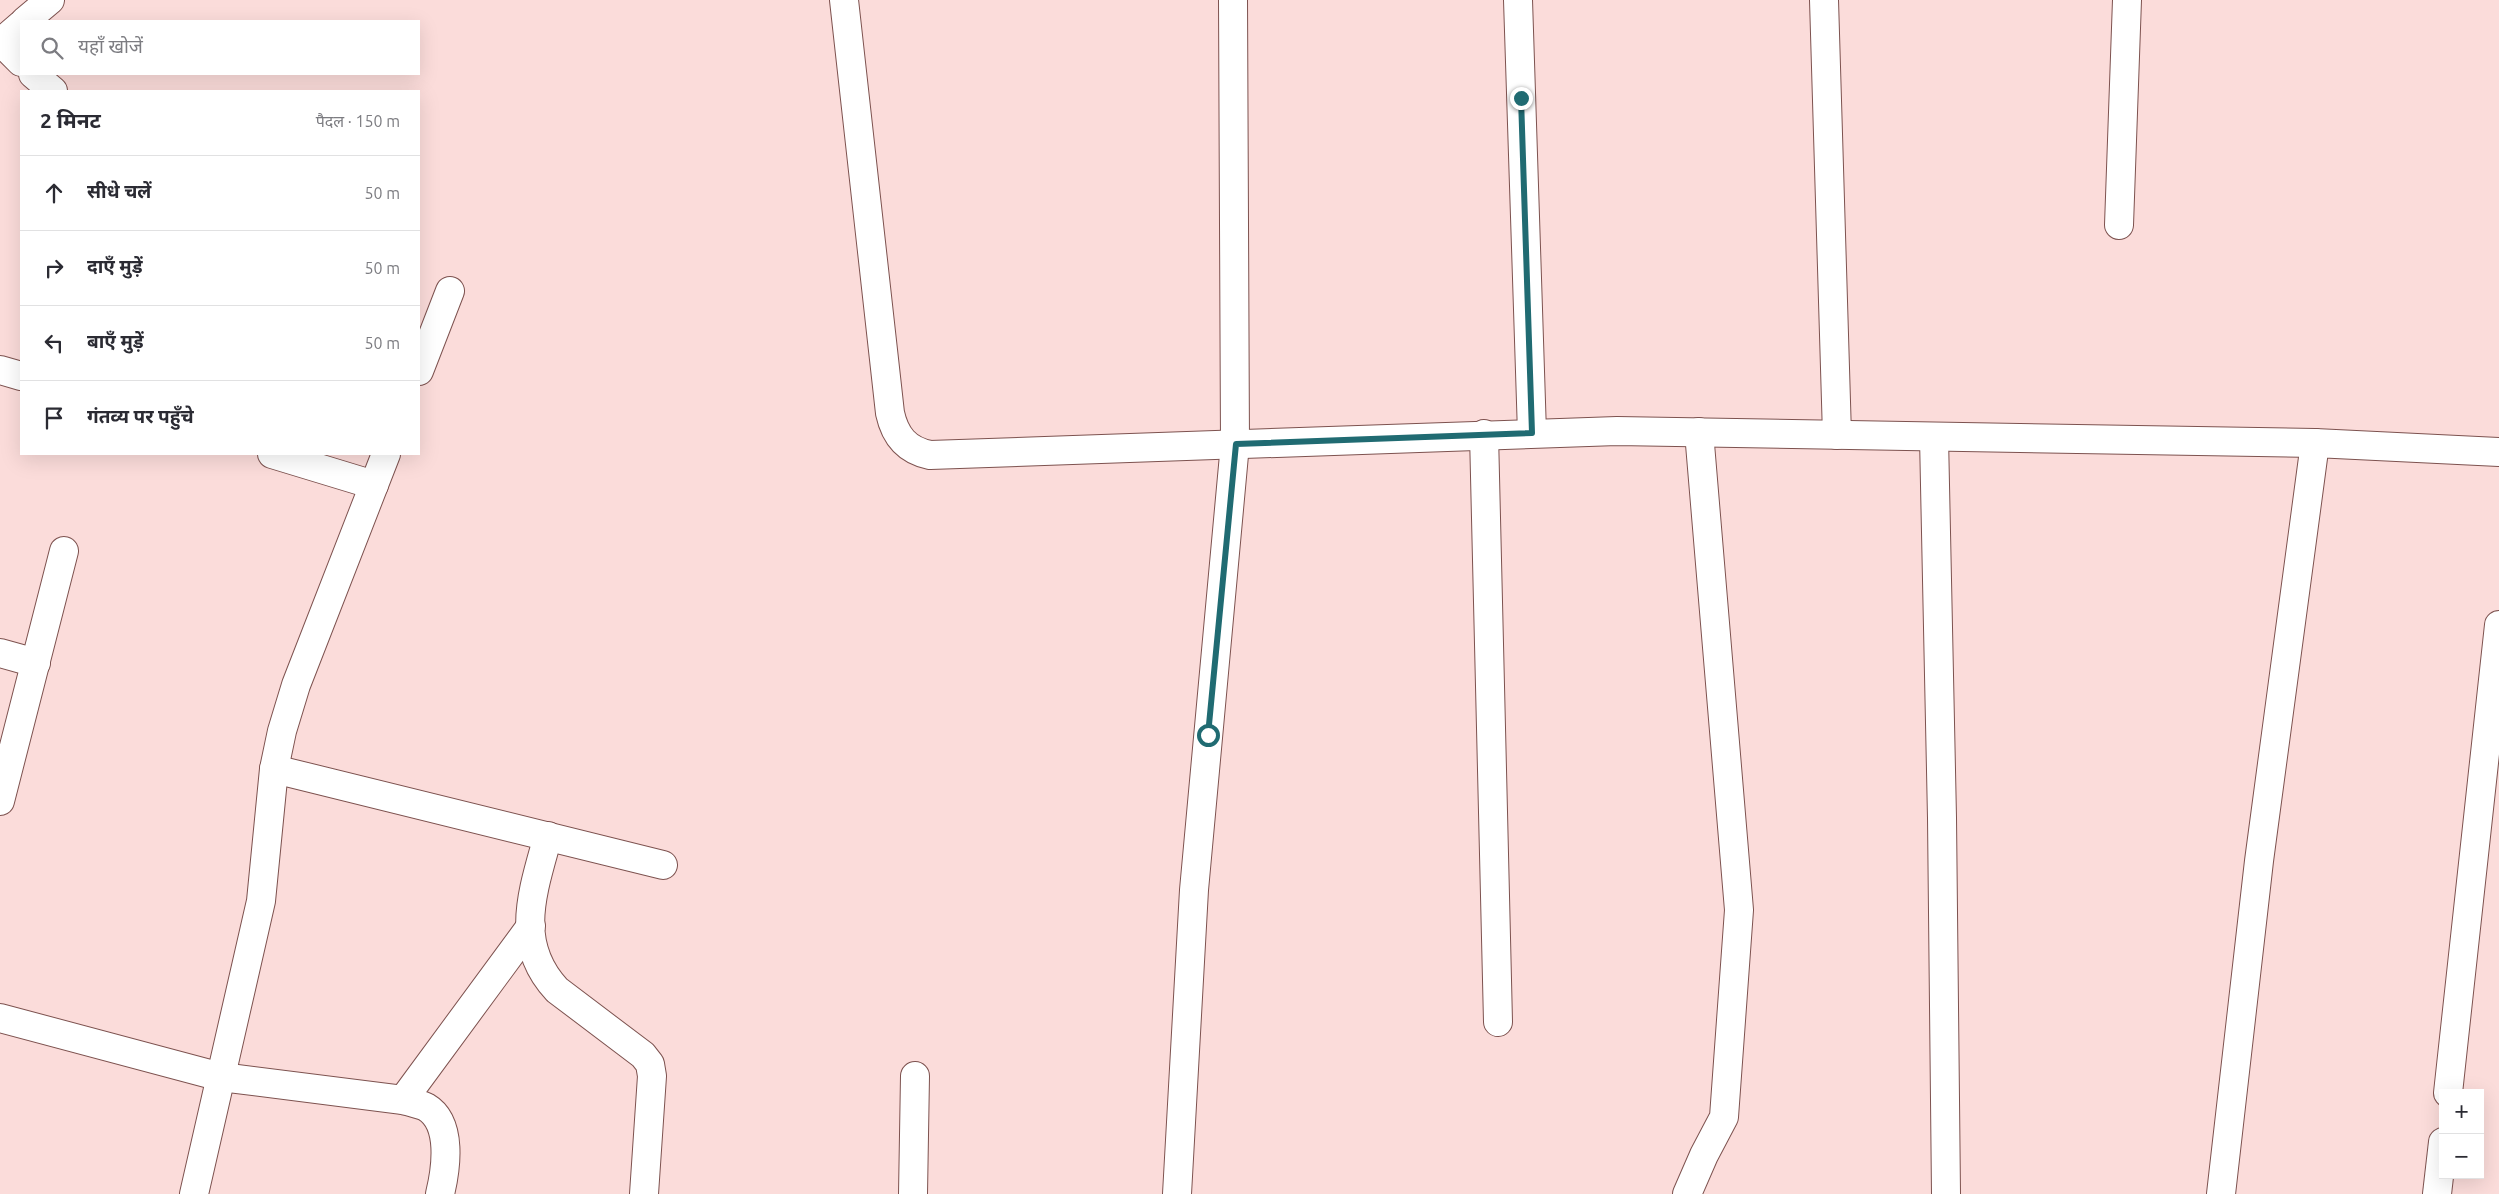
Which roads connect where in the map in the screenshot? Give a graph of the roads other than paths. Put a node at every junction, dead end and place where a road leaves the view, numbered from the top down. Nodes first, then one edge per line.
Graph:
1 (50, 0) edge
2 (844, 0) edge
3 (1233, 0) edge
4 (1518, 0) edge
5 (1824, 0) edge
6 (2127, 0) edge
7 (26, 20) edge
8 (20, 26) edge
9 (0, 43) edge
10 (20, 61) edge
11 (34, 75) edge
12 (52, 90) edge
13 (2119, 225) dead end
14 (450, 291) dead end
15 (420, 368) edge
16 (0, 370) edge
17 (20, 376) edge
18 (1698, 432) junction
19 (1532, 433) junction
20 (1484, 434) junction
21 (1837, 435) junction
22 (1934, 437) junction
23 (2314, 443) junction
24 (1236, 444) junction
25 (2499, 452) edge
26 (275, 455) edge
27 (386, 455) edge
28 (374, 485) junction
29 (64, 551) dead end
30 (2499, 625) edge
31 (0, 653) edge
32 (36, 662) junction
33 (274, 769) junction
34 (0, 801) edge
35 (548, 836) junction
36 (663, 865) dead end
37 (531, 926) junction
38 (0, 1018) edge
39 (1498, 1022) dead end
40 (915, 1076) dead end
41 (221, 1077) junction
42 (2448, 1089) edge
43 (403, 1100) junction
44 (2439, 1177) edge
45 (194, 1194) edge
46 (440, 1194) edge
47 (644, 1194) edge
48 (913, 1194) edge
49 (1177, 1194) edge
50 (1687, 1194) edge
51 (1946, 1194) edge
52 (2221, 1194) edge
53 (2437, 1194) edge

1 - 7 street
2 - 24 street
3 - 24 street
4 - 19 street
5 - 21 street
6 - 13 street
8 - 9 street
9 - 10 street
11 - 12 street
14 - 15 street
16 - 17 street
18 - 19 street
18 - 21 street
18 - 50 street
19 - 20 street
20 - 24 street
20 - 39 street
21 - 22 street
22 - 23 street
22 - 51 street
23 - 25 street
23 - 52 street
24 - 49 street
26 - 28 street
27 - 28 street
28 - 33 street
29 - 32 street
30 - 42 street
31 - 32 street
32 - 34 street
33 - 35 street
33 - 41 street
35 - 36 street
35 - 37 street
37 - 43 street
37 - 47 street
38 - 41 street
40 - 48 street
41 - 43 street
41 - 45 street
43 - 46 street
44 - 53 street

